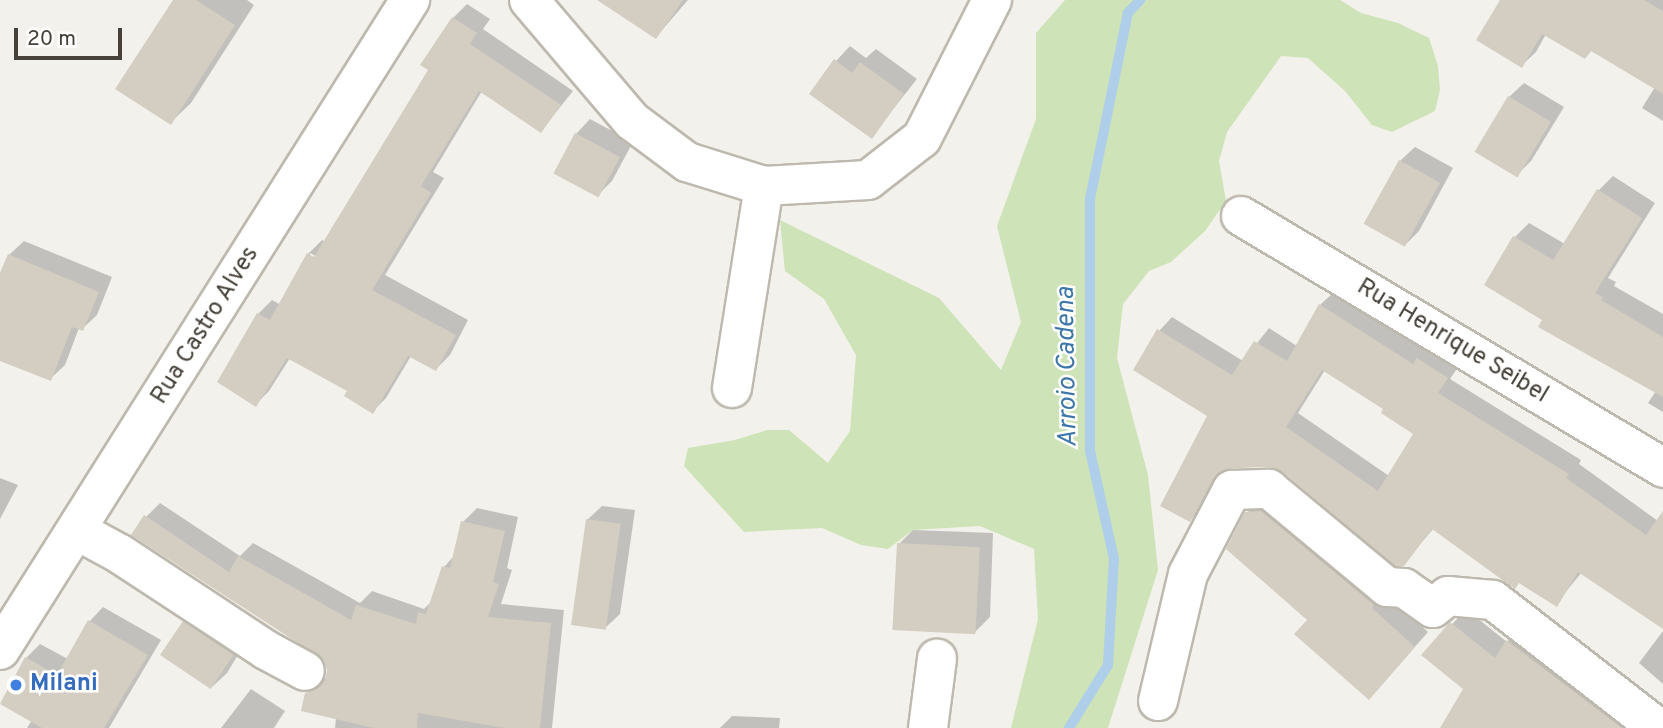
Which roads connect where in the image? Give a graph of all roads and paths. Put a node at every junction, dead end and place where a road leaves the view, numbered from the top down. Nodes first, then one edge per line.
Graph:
1 (410, 0) edge
2 (529, 0) edge
3 (992, 0) edge
4 (764, 186) junction
5 (1241, 216) dead end
6 (732, 388) dead end
7 (1663, 468) edge
8 (76, 530) junction
9 (0, 650) edge
10 (937, 659) dead end
11 (305, 671) dead end
12 (1158, 701) dead end
13 (928, 728) edge
14 (1658, 728) edge

1 - 8 street, Rua Castro Alves
2 - 4 street
3 - 4 street
4 - 6 street
5 - 7 street, Rua Henrique Seibel
8 - 9 street, Rua Castro Alves
8 - 11 street
10 - 13 street
12 - 14 street

